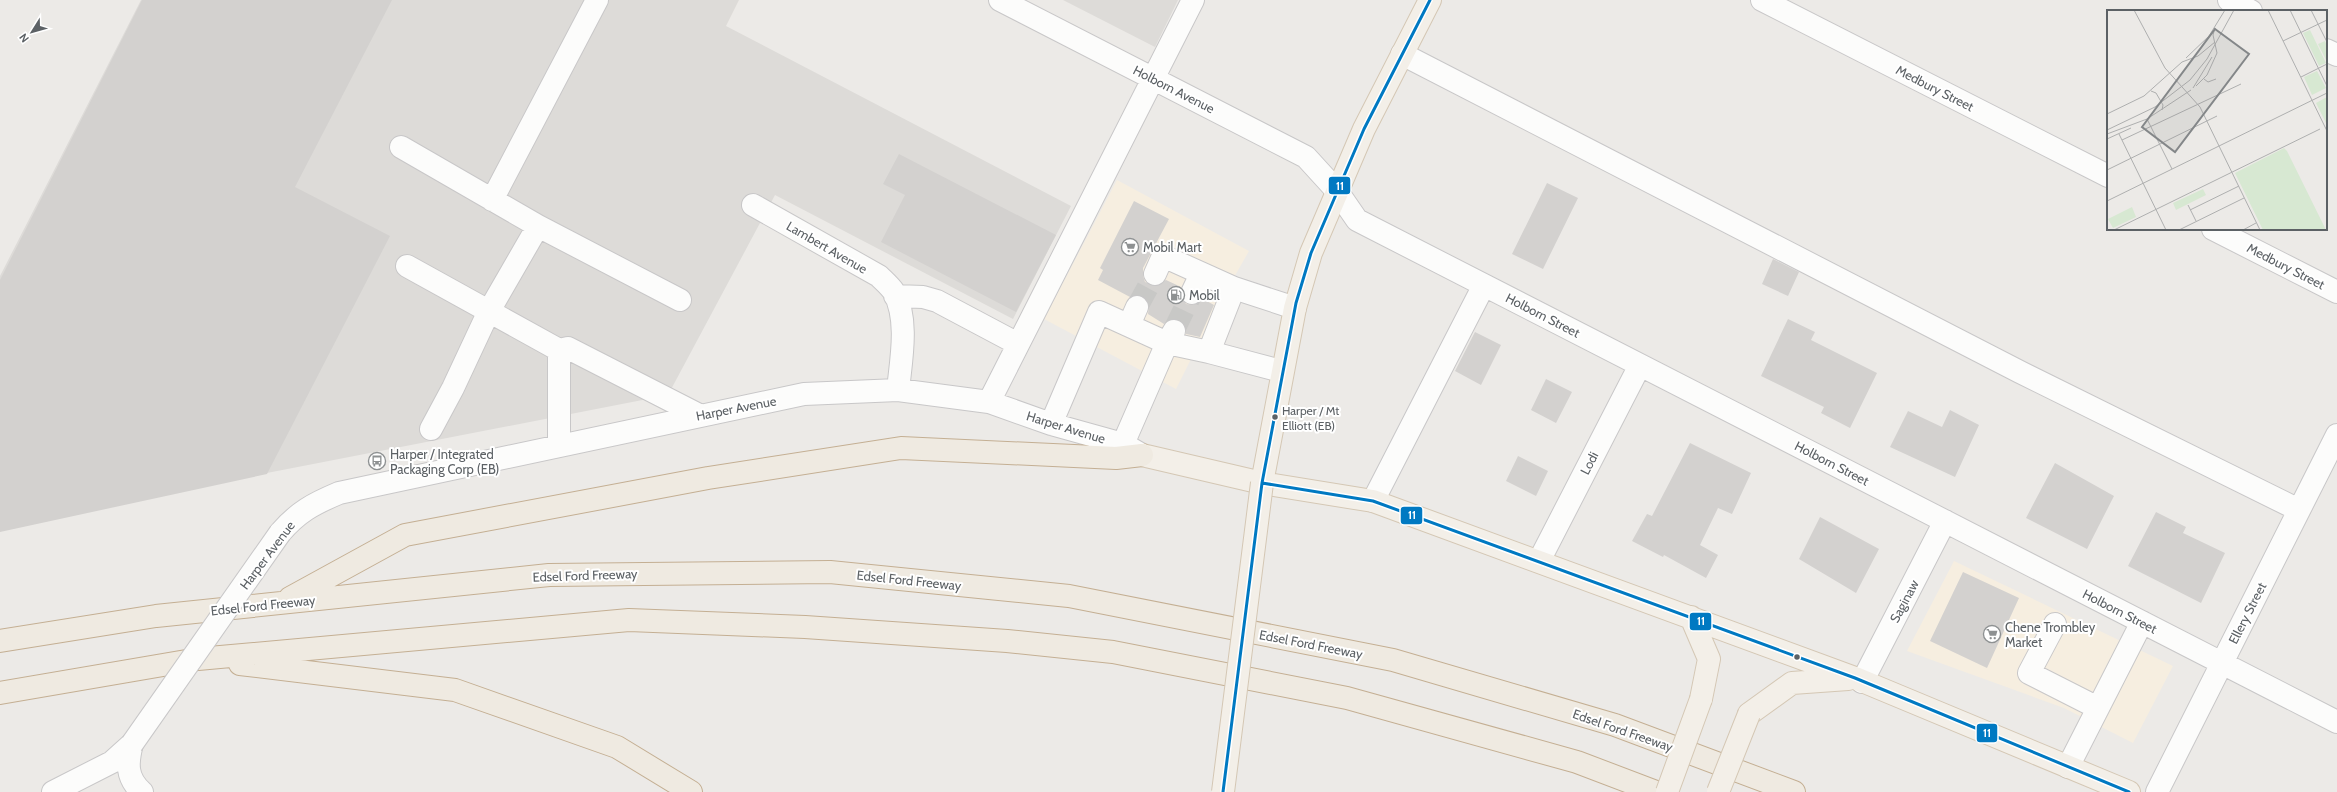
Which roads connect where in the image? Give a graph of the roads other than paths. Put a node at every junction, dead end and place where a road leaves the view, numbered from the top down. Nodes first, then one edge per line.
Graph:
1 (597, 0) edge
2 (1000, 0) edge
3 (1193, 0) edge
4 (1430, 0) edge
5 (1762, 0) edge
6 (2229, 0) edge
7 (2249, 10) edge
8 (2327, 50) edge
9 (1402, 54) junction
10 (2337, 55) edge
11 (1153, 77) junction
12 (401, 147) dead end
13 (2107, 175) edge
14 (1337, 191) junction
15 (492, 200) junction
16 (753, 205) dead end
17 (538, 226) junction
18 (2215, 230) edge
19 (407, 266) dead end
20 (1155, 274) tunnel mouth
21 (1201, 274) junction
22 (1484, 285) junction
23 (1234, 288) junction
24 (2337, 292) edge
25 (1192, 293) tunnel mouth
26 (895, 296) junction
27 (680, 300) dead end
28 (1295, 308) junction
29 (489, 311) junction
30 (1171, 336) junction
31 (1018, 344) junction
32 (558, 350) junction
33 (1209, 352) junction
34 (1640, 365) junction
35 (1281, 371) junction
36 (898, 390) junction
37 (989, 402) junction
38 (699, 415) junction
39 (1051, 424) junction
40 (431, 429) dead end
41 (2337, 434) edge
42 (1123, 444) junction
43 (559, 446) junction
44 (1142, 455) junction
45 (1262, 483) junction
46 (1373, 501) junction
47 (2299, 510) junction
48 (1946, 521) junction
49 (1539, 561) junction
50 (281, 603) junction
51 (1691, 617) junction
52 (2142, 622) junction
53 (2055, 624) dead end
54 (0, 641) edge
55 (198, 659) junction
56 (2221, 663) junction
57 (1859, 680) junction
58 (0, 693) edge
59 (2098, 708) junction
60 (2337, 722) edge
61 (132, 744) junction
62 (2068, 767) junction
63 (53, 792) edge
64 (142, 792) edge
65 (690, 792) edge
66 (1223, 792) edge
67 (1656, 792) edge
68 (1666, 792) edge
69 (1718, 792) edge
70 (1794, 792) edge
71 (2129, 792) edge
72 (2157, 792) edge

1 - 15 street
2 - 11 street, Holborn Avenue
3 - 11 street
4 - 9 main road
5 - 13 street, Medbury Street
6 - 7 street
8 - 10 street
9 - 14 main road
9 - 47 street
11 - 14 street, Holborn Avenue
11 - 31 street
12 - 15 street
14 - 22 street, Holborn Street
14 - 28 main road
15 - 17 street
16 - 26 street, Lambert Avenue
17 - 27 street
17 - 29 street
18 - 24 street, Medbury Street
19 - 29 street
20 - 21 street
21 - 23 street
21 - 25 street
22 - 34 street, Holborn Street
22 - 46 street
23 - 28 street
23 - 33 street
26 - 31 street
26 - 36 street, Lambert Avenue
28 - 35 main road
29 - 32 street
29 - 40 street
30 - 33 street
30 - 39 street
30 - 42 street
31 - 37 street
32 - 38 street
32 - 43 street
33 - 35 street
34 - 48 street, Holborn Street
34 - 49 street, Lodi
35 - 45 main road
36 - 37 street, Harper Avenue
36 - 38 street, Harper Avenue
37 - 39 street, Harper Avenue
38 - 43 street, Harper Avenue
39 - 42 street, Harper Avenue
41 - 47 street, Ellery Street
42 - 44 street, Harper Avenue
43 - 61 street, Harper Avenue, bridge
44 - 45 main road, Harper Avenue
44 - 50 highway
45 - 46 main road, Harper Avenue
45 - 66 main road, bridge
46 - 49 main road, Harper Avenue
47 - 56 street, Ellery Street
48 - 52 street, Holborn Street
48 - 57 street, Saginaw
49 - 51 main road, Harper Avenue
50 - 54 highway, Edsel Ford Freeway
50 - 70 highway, Edsel Ford Freeway
51 - 57 main road, Harper Avenue
51 - 68 main road, bridge
52 - 56 street, Holborn Street
52 - 59 street
53 - 59 street
55 - 58 highway
55 - 65 highway
55 - 67 highway
56 - 60 street, Holborn Street
56 - 72 street, Ellery Street
57 - 62 main road
57 - 69 main road, bridge
59 - 62 street
61 - 63 street, Harper Avenue
61 - 64 street
62 - 71 main road

